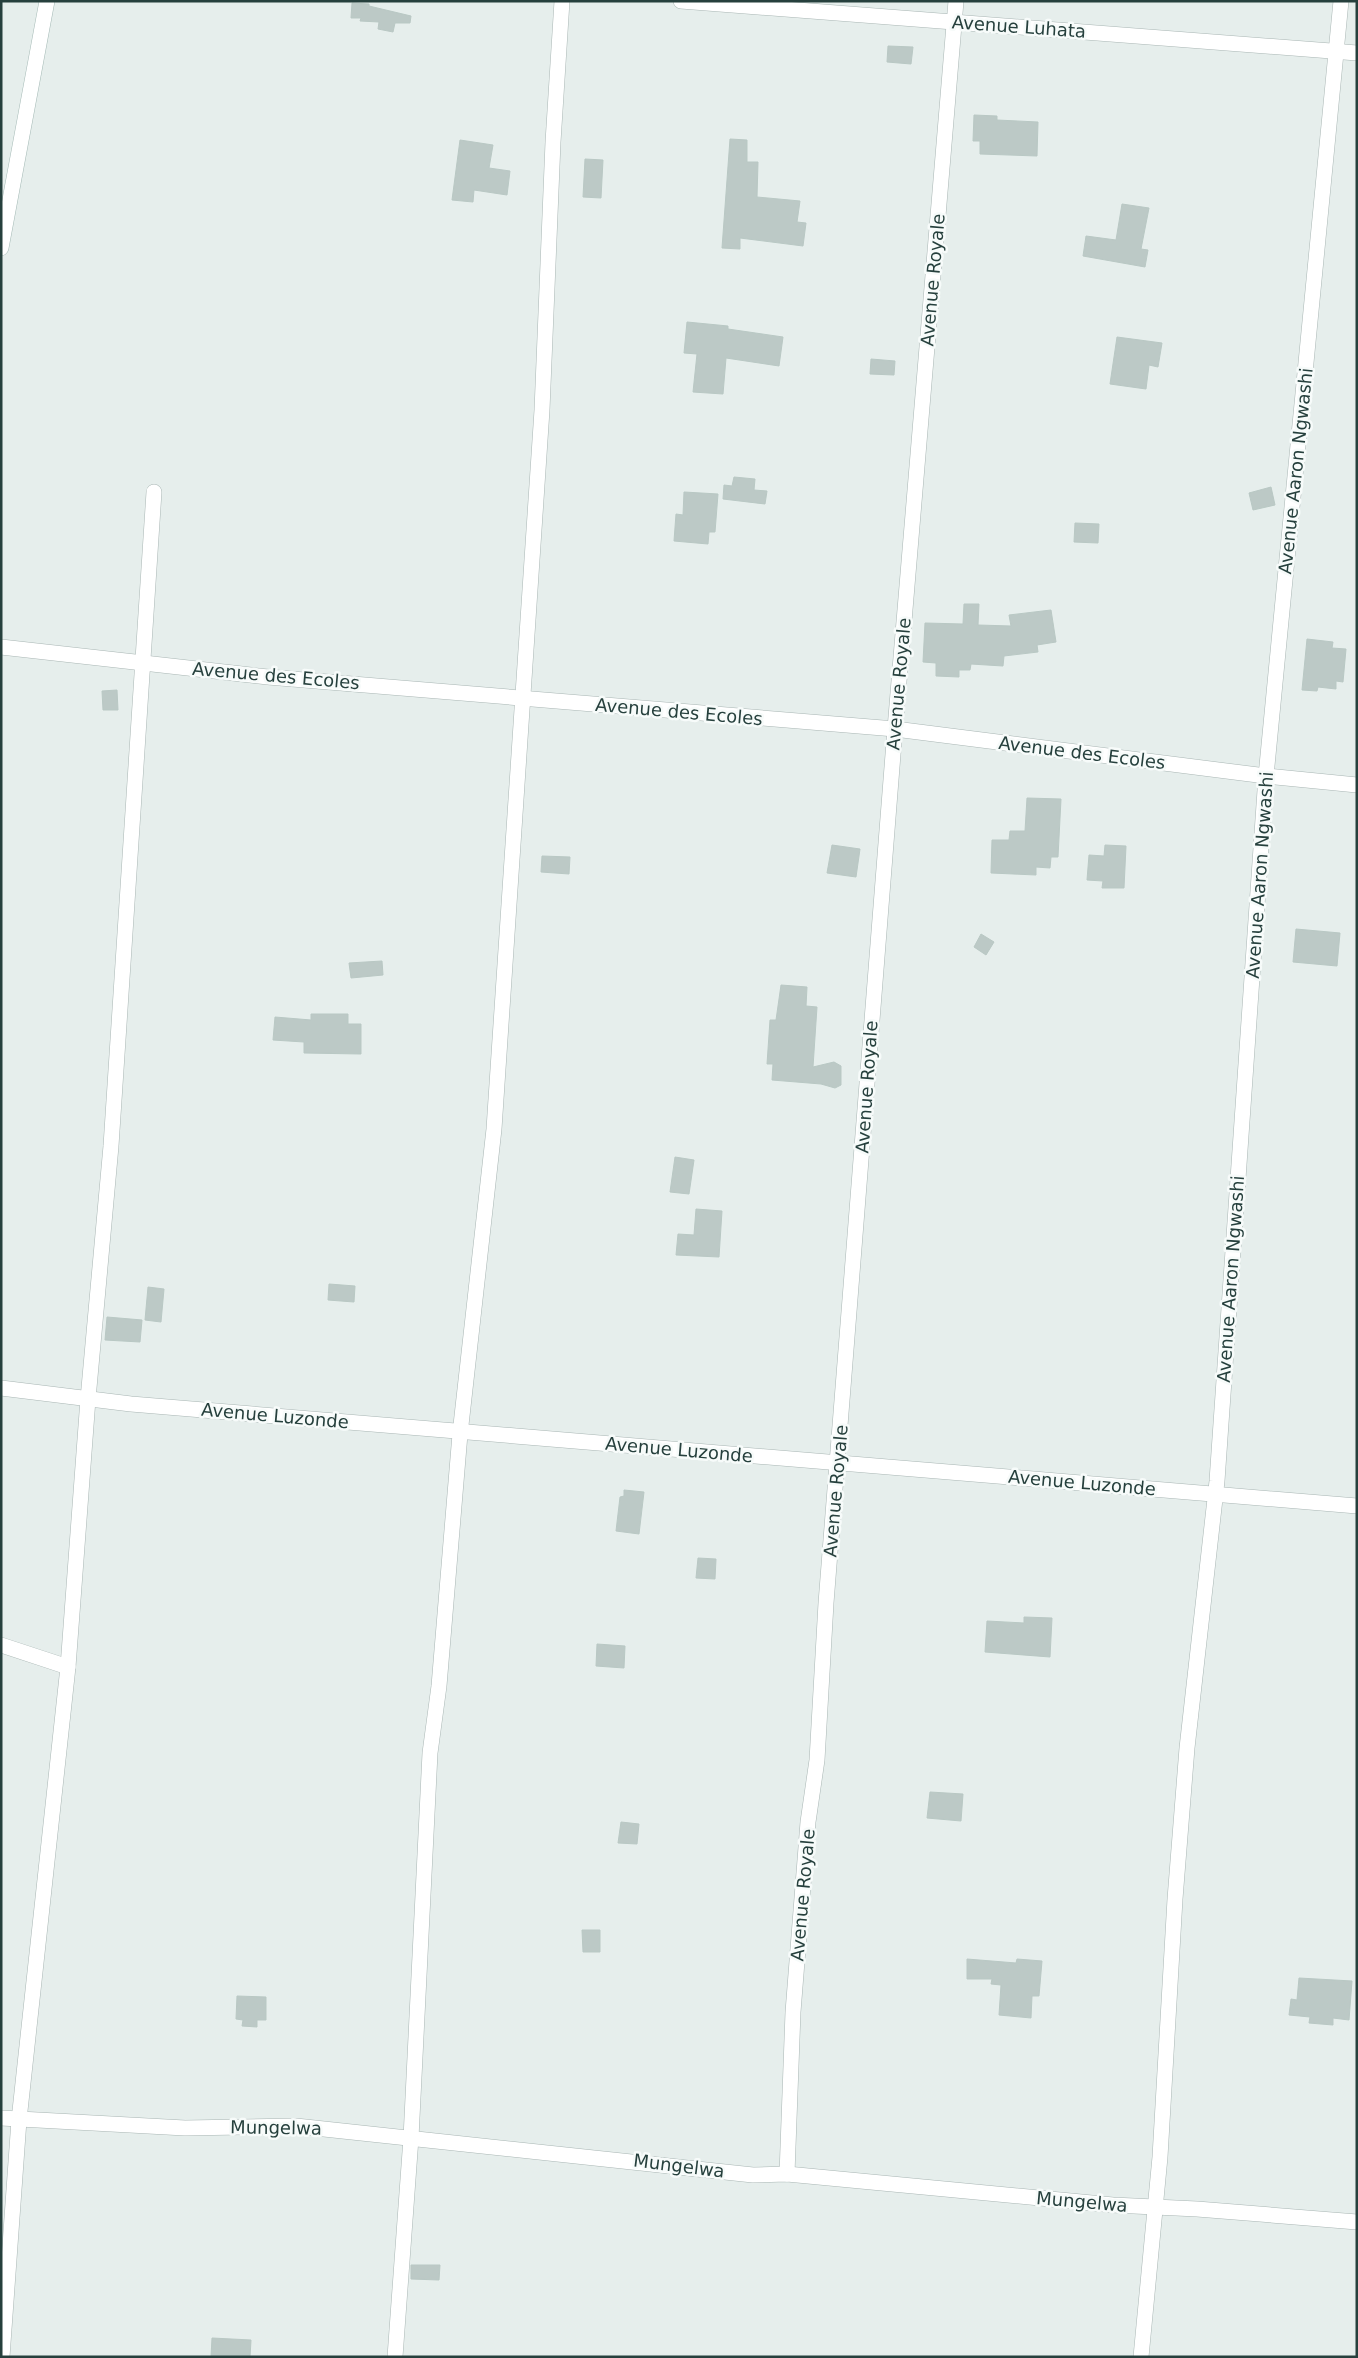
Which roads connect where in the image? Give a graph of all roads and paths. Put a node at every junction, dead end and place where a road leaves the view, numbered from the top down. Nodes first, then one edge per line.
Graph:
1 (47, 1) edge
2 (562, 1) edge
3 (681, 1) edge
4 (956, 1) edge
5 (1341, 1) edge
6 (954, 22) junction
7 (1337, 51) junction
8 (1357, 53) edge
9 (1, 248) edge
10 (154, 492) dead end
11 (1, 647) edge
12 (143, 663) junction
13 (521, 698) junction
14 (895, 729) junction
15 (1266, 776) junction
16 (1357, 785) edge
17 (1, 1388) edge
18 (88, 1399) junction
19 (460, 1432) junction
20 (838, 1463) junction
21 (1216, 1494) junction
22 (1357, 1506) edge
23 (1, 1645) edge
24 (68, 1667) junction
25 (1, 2118) edge
26 (18, 2120) junction
27 (411, 2138) junction
28 (787, 2174) junction
29 (1156, 2207) junction
30 (1357, 2222) edge
31 (2, 2357) edge
32 (395, 2357) edge
33 (1141, 2357) edge

1 - 9 street
2 - 13 street
3 - 6 street, Avenue Luhata
4 - 6 street, Avenue Royale
5 - 7 street, Avenue Aaron Ngwashi
6 - 7 street, Avenue Luhata
6 - 14 street, Avenue Royale
7 - 8 street, Avenue Luhata
7 - 15 street, Avenue Aaron Ngwashi
10 - 12 street
11 - 12 street, Avenue des Ecoles
12 - 13 street, Avenue des Ecoles
12 - 18 street
13 - 14 street, Avenue des Ecoles
13 - 19 street
14 - 15 street, Avenue des Ecoles
14 - 20 street, Avenue Royale
15 - 16 street, Avenue des Ecoles
15 - 21 street, Avenue Aaron Ngwashi
17 - 18 street, Avenue Luzonde
18 - 19 street, Avenue Luzonde
18 - 24 street
19 - 20 street, Avenue Luzonde
19 - 27 street
20 - 21 street, Avenue Luzonde
20 - 28 street, Avenue Royale
21 - 22 street, Avenue Luzonde
21 - 29 street, Avenue Aaron Ngwashi
23 - 24 street
24 - 26 street
25 - 26 street, Mungelwa
26 - 27 street, Mungelwa
26 - 31 street
27 - 28 street, Mungelwa
27 - 32 street
28 - 29 street, Mungelwa
29 - 30 street, Mungelwa
29 - 33 street, Avenue Aaron Ngwashi

